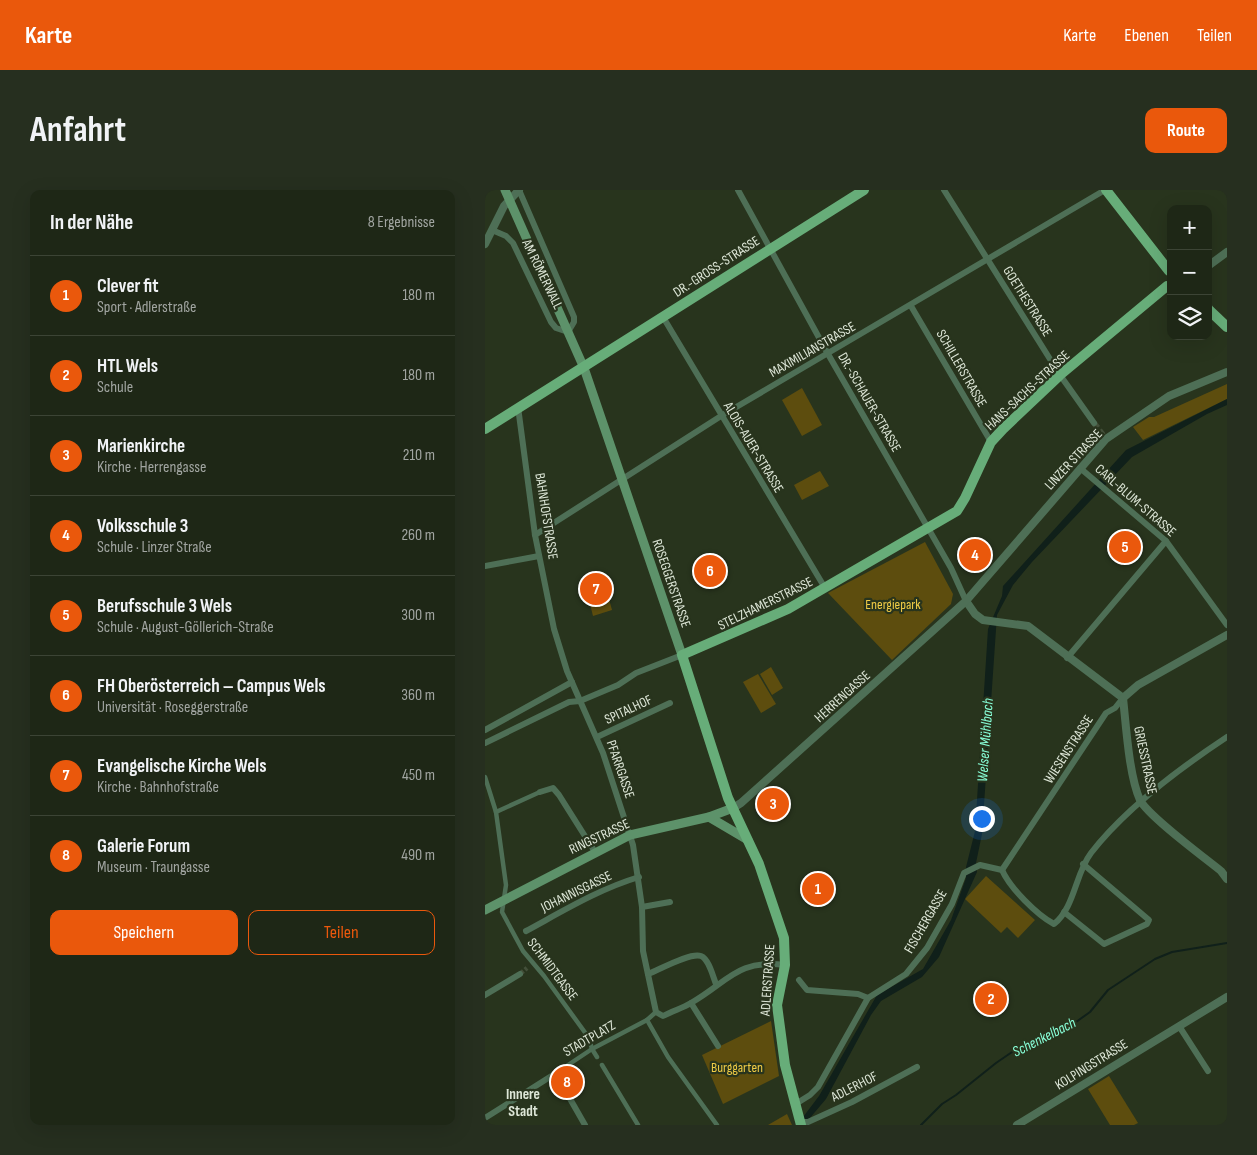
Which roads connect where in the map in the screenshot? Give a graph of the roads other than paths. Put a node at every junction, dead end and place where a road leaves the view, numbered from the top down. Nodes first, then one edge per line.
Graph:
1 (505, 190) edge
2 (738, 190) edge
3 (864, 190) edge
4 (944, 190) edge
5 (1106, 190) edge
6 (518, 191) edge
7 (492, 230) junction
8 (485, 244) edge
9 (770, 248) junction
10 (1227, 252) edge
11 (988, 260) junction
12 (1212, 263) edge
13 (1167, 266) edge
14 (1167, 291) edge
15 (911, 306) junction
16 (1212, 313) edge
17 (663, 317) junction
18 (1227, 327) edge
19 (568, 332) junction
20 (828, 354) junction
21 (584, 368) junction
22 (1227, 372) edge
23 (1060, 375) junction
24 (518, 407) junction
25 (721, 416) junction
26 (1094, 424) tunnel mouth
27 (485, 429) edge
28 (991, 442) junction
29 (1080, 468) junction
30 (622, 478) junction
31 (928, 528) junction
32 (535, 534) junction
33 (1166, 541) junction
34 (539, 556) junction
35 (485, 566) edge
36 (825, 588) junction
37 (966, 601) junction
38 (1227, 625) edge
39 (1227, 635) edge
40 (683, 655) junction
41 (1067, 658) junction
42 (572, 682) junction
43 (1123, 698) junction
44 (580, 701) junction
45 (670, 703) dead end
46 (485, 730) edge
47 (597, 737) junction
48 (1227, 737) edge
49 (485, 743) edge
50 (485, 777) edge
51 (540, 792) joint
52 (1141, 802) junction
53 (733, 808) junction
54 (496, 812) junction
55 (709, 817) junction
56 (630, 835) junction
57 (748, 840) junction
58 (595, 852) junction
59 (1083, 864) junction
60 (1002, 870) junction
61 (639, 877) junction
62 (1227, 879) edge
63 (503, 900) junction
64 (670, 902) dead end
65 (642, 907) junction
66 (485, 910) edge
67 (1064, 912) junction
68 (526, 931) dead end
69 (532, 963) junction
70 (785, 964) junction
71 (527, 968) tunnel mouth
72 (520, 974) tunnel mouth
73 (648, 974) junction
74 (799, 980) dead end
75 (716, 984) junction
76 (485, 995) edge
77 (1227, 996) edge
78 (868, 998) junction
79 (691, 1003) junction
80 (656, 1012) junction
81 (647, 1020) junction
82 (1179, 1026) junction
83 (718, 1046) dead end
84 (592, 1049) junction
85 (597, 1057) dead end
86 (602, 1065) dead end
87 (917, 1066) dead end
88 (1208, 1071) dead end
89 (553, 1075) junction
90 (794, 1105) junction
91 (485, 1118) edge
92 (802, 1122) edge
93 (585, 1125) edge
94 (638, 1125) edge
95 (717, 1125) edge
96 (1017, 1125) edge

1 - 19 main road, AM RÖMERWALL
2 - 9 street, DR.-SCHAUER-STRASSE
3 - 9 main road, DR.-GROSS-STRASSE
4 - 11 street, GOETHESTRASSE
5 - 11 street, MAXIMILIANSTRASSE
5 - 13 main road
6 - 7 street
6 - 19 street
7 - 8 street
7 - 19 street, AM RÖMERWALL
9 - 17 main road, DR.-GROSS-STRASSE
9 - 20 street, DR.-SCHAUER-STRASSE
10 - 12 street
11 - 15 street, MAXIMILIANSTRASSE
11 - 23 street, GOETHESTRASSE
14 - 23 main road, HANS-SACHS-STRASSE
15 - 20 street, MAXIMILIANSTRASSE
15 - 28 street, SCHILLERSTRASSE
16 - 18 main road
17 - 21 main road, DR.-GROSS-STRASSE
17 - 25 street, ALOIS-AUER-STRASSE
19 - 21 main road, AM RÖMERWALL
20 - 25 street, MAXIMILIANSTRASSE
20 - 31 street, DR.-SCHAUER-STRASSE
21 - 24 main road
21 - 30 main road, ROSEGGERSTRASSE
22 - 29 street, LINZER STRASSE
23 - 26 street, GOETHESTRASSE
23 - 28 main road, HANS-SACHS-STRASSE
24 - 27 main road
24 - 32 street, BAHNHOFSTRASSE
25 - 30 street, MAXIMILIANSTRASSE
25 - 36 street, ALOIS-AUER-STRASSE
28 - 31 main road, HANS-SACHS-STRASSE
29 - 33 street, CARL-BLUM-STRASSE
29 - 37 street, LINZER STRASSE
30 - 32 street, MAXIMILIANSTRASSE
30 - 40 main road, ROSEGGERSTRASSE
31 - 36 main road, STELZHAMERSTRASSE
31 - 37 street, DR.-SCHAUER-STRASSE
32 - 34 street, BAHNHOFSTRASSE
33 - 38 street, CARL-BLUM-STRASSE
33 - 41 street
34 - 35 street
34 - 42 street, BAHNHOFSTRASSE
36 - 40 main road, STELZHAMERSTRASSE
37 - 41 street
37 - 53 street, HERRENGASSE
39 - 43 street, WIESENSTRASSE
40 - 44 street, STELZHAMERSTRASSE
40 - 53 main road, ROSEGGERSTRASSE
41 - 43 street
42 - 44 street, BAHNHOFSTRASSE
42 - 46 street
43 - 52 street, GRIESSTRASSE
43 - 60 street, WIESENSTRASSE
44 - 47 street, PFARRGASSE
44 - 49 street, STELZHAMERSTRASSE
45 - 47 street, SPITALHOF
47 - 56 street, PFARRGASSE
48 - 52 street
50 - 54 street, SCHMIDTGASSE
51 - 54 street
51 - 58 street
52 - 59 street
52 - 62 street, GRIESSTRASSE
53 - 55 main road, RINGSTRASSE
53 - 57 main road, ADLERSTRASSE
54 - 63 street, SCHMIDTGASSE
55 - 56 main road, RINGSTRASSE
55 - 57 main road
56 - 58 main road, RINGSTRASSE
56 - 61 street, PFARRGASSE
57 - 70 main road, ADLERSTRASSE
58 - 63 main road, RINGSTRASSE
59 - 67 street
59 - 67 street
60 - 67 street
60 - 78 street, FISCHERGASSE
61 - 65 street, PFARRGASSE
61 - 68 street, JOHANNISGASSE
63 - 66 main road, RINGSTRASSE
63 - 69 street, SCHMIDTGASSE
64 - 65 street
65 - 73 street, PFARRGASSE
69 - 71 street
69 - 84 street, SCHMIDTGASSE
70 - 75 street
70 - 90 main road, ADLERSTRASSE
72 - 76 street
73 - 75 street
73 - 80 street, PFARRGASSE
74 - 78 street
75 - 79 street
77 - 82 street, KOLPINGSTRASSE
78 - 90 street, FISCHERGASSE
79 - 80 street
79 - 83 street
80 - 81 street, STADTPLATZ
81 - 84 street, STADTPLATZ
81 - 95 street
82 - 88 street
82 - 96 street, KOLPINGSTRASSE
84 - 85 street, SCHMIDTGASSE
84 - 89 street, STADTPLATZ
86 - 94 street
87 - 92 street, ADLERHOF
89 - 91 street, STADTPLATZ
89 - 93 street
90 - 92 main road, ADLERSTRASSE

